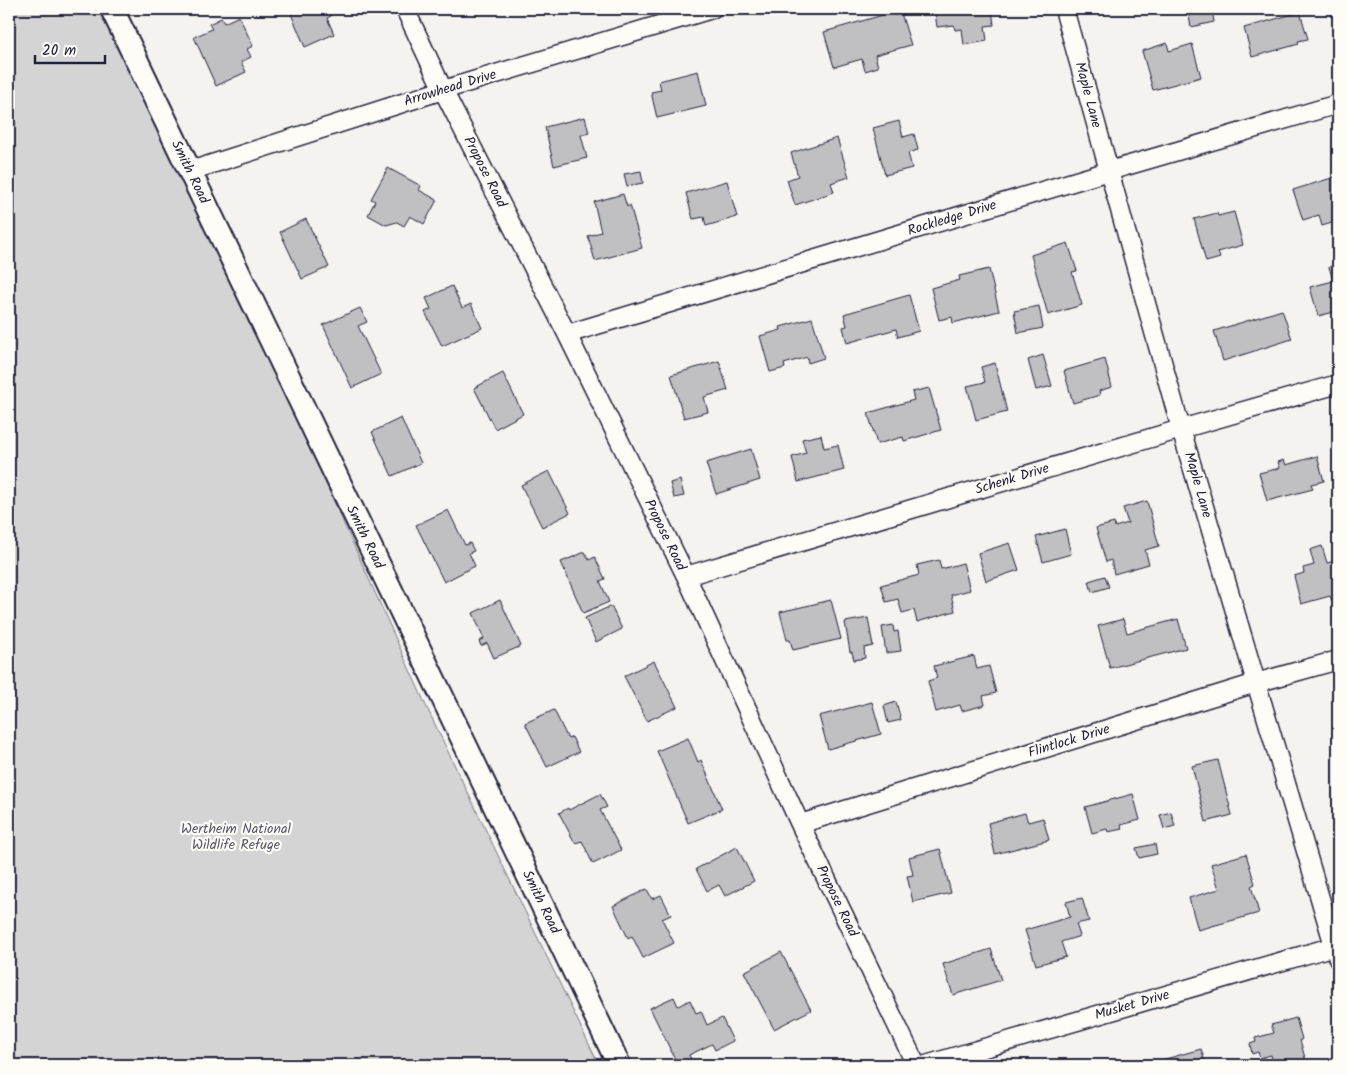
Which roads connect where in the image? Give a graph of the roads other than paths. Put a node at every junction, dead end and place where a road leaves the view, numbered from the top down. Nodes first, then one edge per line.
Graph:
1 (112, 9) edge
2 (405, 9) edge
3 (712, 9) edge
4 (1064, 9) edge
5 (443, 90) junction
6 (1338, 104) edge
7 (190, 171) junction
8 (1109, 171) junction
9 (567, 334) junction
10 (1338, 384) edge
11 (1182, 429) junction
12 (686, 576) junction
13 (1338, 660) edge
14 (1256, 683) junction
15 (800, 824) junction
16 (1337, 950) edge
17 (619, 1065) edge
18 (916, 1065) edge
19 (926, 1065) edge

1 - 7 street, Smith Road
2 - 5 street, Propose Road
3 - 5 street, Arrowhead Drive
4 - 8 street, Maple Lane
5 - 7 street, Arrowhead Drive
5 - 9 street, Propose Road
6 - 8 street, Rockledge Drive
7 - 17 street, Smith Road
8 - 9 street, Rockledge Drive
8 - 11 street, Maple Lane
9 - 12 street, Propose Road
10 - 11 street, Schenk Drive
11 - 12 street, Schenk Drive
11 - 14 street, Maple Lane
12 - 15 street, Propose Road
13 - 14 street, Flintlock Drive
14 - 15 street, Flintlock Drive
14 - 16 street, Maple Lane
15 - 18 street, Propose Road
16 - 19 street, Musket Drive

